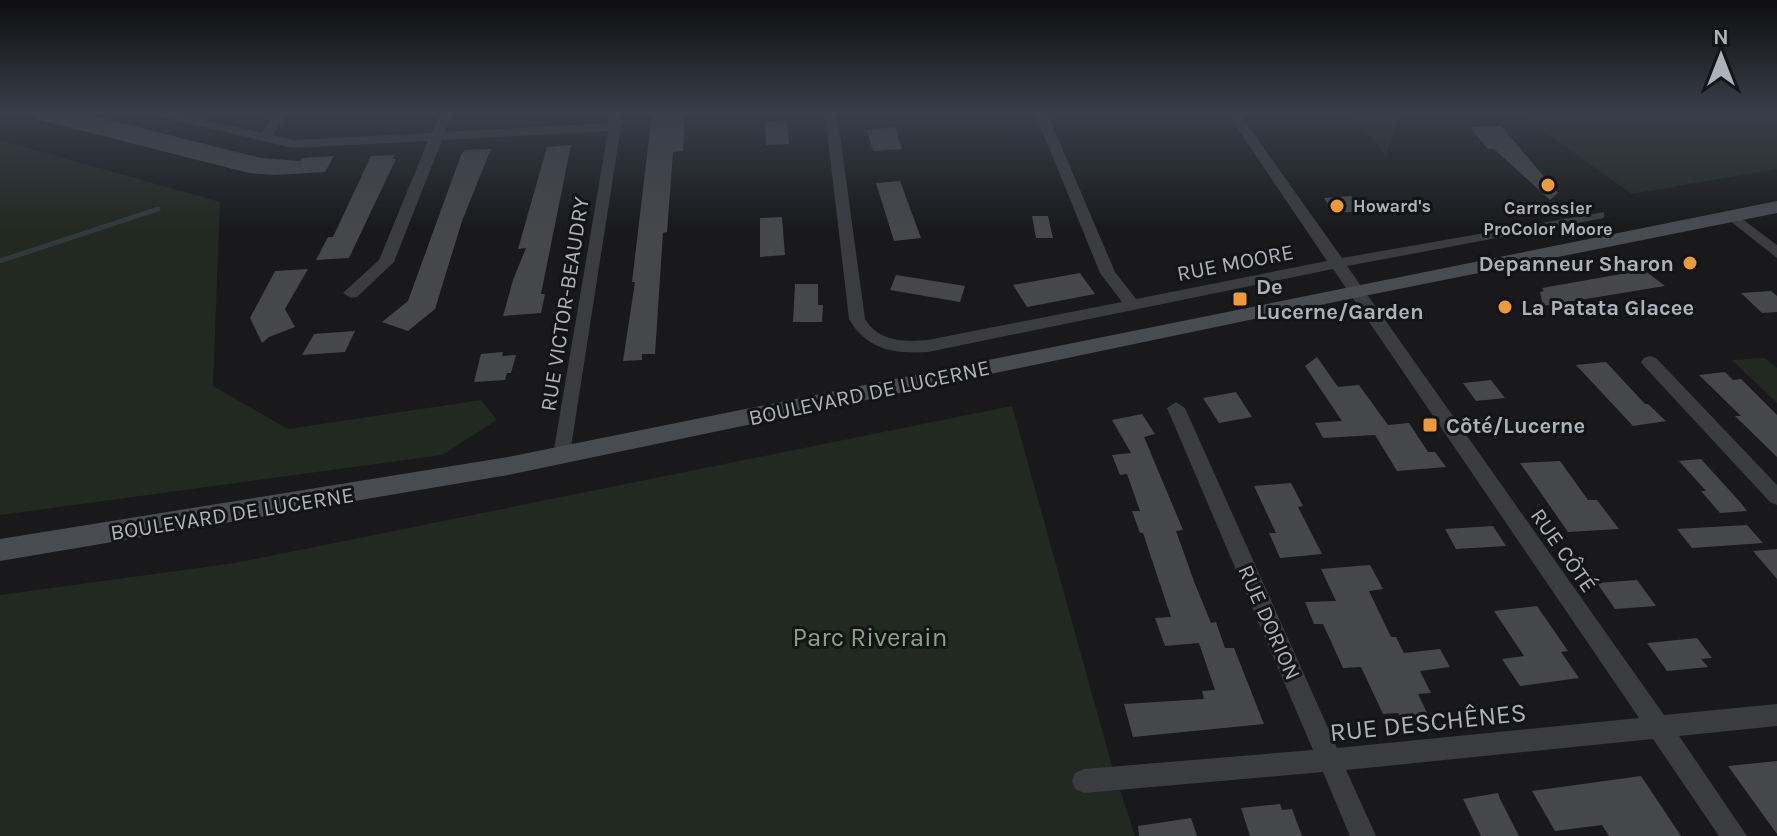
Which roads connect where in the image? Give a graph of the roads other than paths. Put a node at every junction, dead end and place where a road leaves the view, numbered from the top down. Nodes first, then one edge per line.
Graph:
1 (430, 152) edge
2 (611, 152) edge
3 (836, 152) edge
4 (1057, 152) edge
5 (1260, 152) edge
6 (1777, 209) edge
7 (1599, 215) dead end
8 (1734, 217) junction
9 (1777, 253) edge
10 (1337, 265) junction
11 (1354, 291) junction
12 (351, 293) dead end
13 (1132, 304) junction
14 (1650, 362) dead end
15 (1176, 408) dead end
16 (562, 455) junction
17 (1777, 497) edge
18 (0, 550) edge
19 (1777, 715) edge
20 (1658, 727) junction
21 (1330, 760) junction
22 (1084, 781) dead end
23 (1363, 836) edge
24 (1734, 836) edge

1 - 12 street
2 - 16 street, RUE VICTOR-BEAUDRY
3 - 13 street, RUE MOORE
4 - 13 street
5 - 10 street, RUE CÔTÉ
6 - 8 main road, BOULEVARD DE LUCERNE
7 - 10 street, RUE MOORE
8 - 9 street
8 - 11 main road, BOULEVARD DE LUCERNE
10 - 11 street, RUE CÔTÉ
10 - 13 street, RUE MOORE
11 - 16 main road, BOULEVARD DE LUCERNE
11 - 20 street, RUE CÔTÉ
14 - 17 street
15 - 21 street, RUE DORION
16 - 18 main road, BOULEVARD DE LUCERNE
19 - 20 street, RUE DESCHÊNES
20 - 21 street, RUE DESCHÊNES
20 - 24 street, RUE CÔTÉ
21 - 22 street, RUE DESCHÊNES
21 - 23 street, RUE DORION

